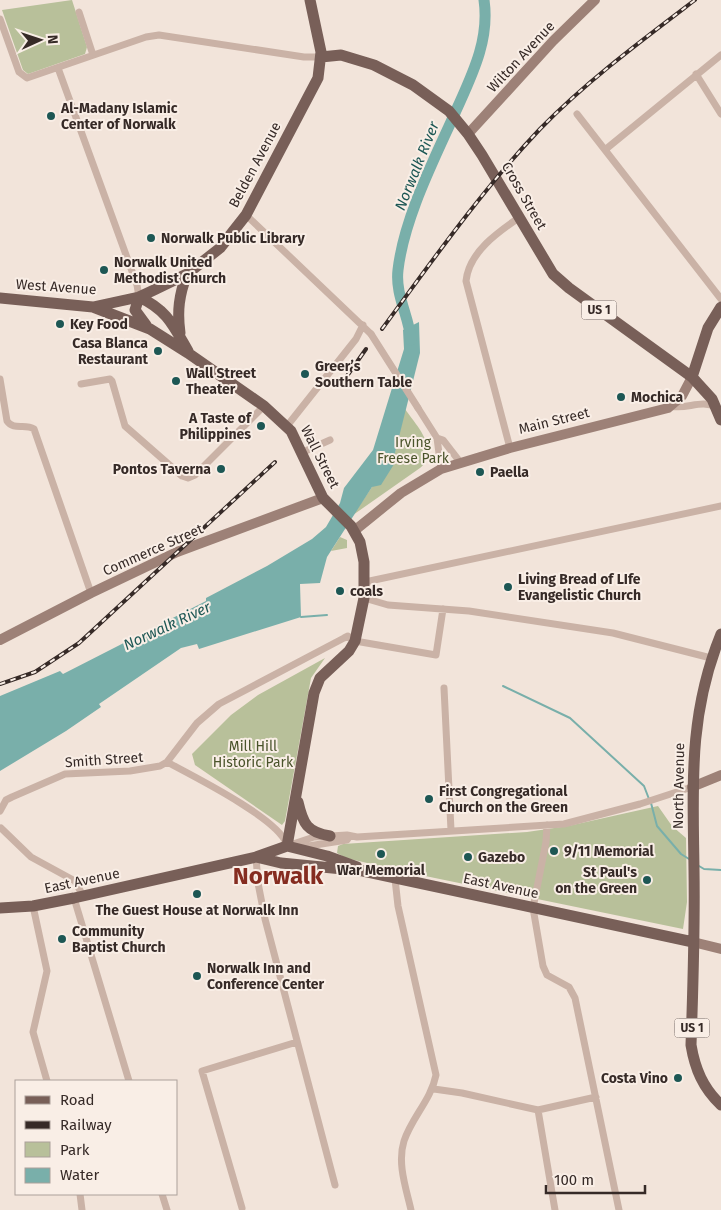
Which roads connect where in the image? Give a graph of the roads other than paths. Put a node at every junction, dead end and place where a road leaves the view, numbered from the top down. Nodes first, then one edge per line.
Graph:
1 (310, 0) edge
2 (595, 0) edge
3 (79, 12) dead end
4 (0, 19) edge
5 (93, 55) junction
6 (721, 55) edge
7 (321, 56) junction
8 (58, 68) junction
9 (696, 74) junction
10 (720, 111) edge
11 (577, 114) dead end
12 (465, 129) junction
13 (606, 149) junction
14 (246, 215) junction
15 (520, 217) junction
16 (187, 274) junction
17 (139, 297) junction
18 (0, 298) edge
19 (721, 299) edge
20 (93, 307) junction
21 (721, 307) edge
22 (363, 325) junction
23 (150, 329) junction
24 (180, 337) junction
25 (188, 353) junction
26 (692, 377) junction
27 (0, 379) edge
28 (81, 384) dead end
29 (264, 406) junction
30 (670, 406) junction
31 (716, 407) junction
32 (721, 420) edge
33 (287, 426) junction
34 (438, 438) junction
35 (330, 440) dead end
36 (510, 448) junction
37 (302, 453) junction
38 (460, 462) junction
39 (441, 469) junction
40 (327, 502) junction
41 (721, 506) edge
42 (352, 529) junction
43 (365, 582) junction
44 (91, 593) junction
45 (364, 598) junction
46 (443, 609) junction
47 (721, 634) edge
48 (0, 640) edge
49 (355, 641) junction
50 (711, 658) junction
51 (444, 688) dead end
52 (167, 762) junction
53 (721, 775) edge
54 (692, 787) junction
55 (297, 798) junction
56 (0, 811) edge
57 (546, 825) junction
58 (0, 826) edge
59 (451, 830) junction
60 (330, 836) junction
61 (349, 837) junction
62 (287, 846) junction
63 (256, 857) junction
64 (326, 868) junction
65 (363, 871) junction
66 (395, 879) junction
67 (79, 897) junction
68 (33, 906) junction
69 (0, 908) edge
70 (533, 908) junction
71 (693, 942) junction
72 (721, 948) edge
73 (297, 1042) junction
74 (47, 1080) edge
75 (129, 1080) edge
76 (434, 1089) junction
77 (596, 1097) junction
78 (721, 1105) edge
79 (538, 1110) junction
80 (335, 1185) dead end
81 (80, 1195) edge
82 (162, 1195) edge
83 (242, 1208) dead end
84 (82, 1210) edge
85 (167, 1210) edge
86 (411, 1210) edge
87 (554, 1210) edge
88 (619, 1210) edge

1 - 7 main road, Belden Avenue
2 - 12 main road, Wilton Avenue
3 - 5 street
4 - 8 street
5 - 7 street
5 - 8 street
6 - 9 street
7 - 12 main road, Cross Street / US 1
7 - 14 main road, Belden Avenue
8 - 17 street
9 - 10 street
9 - 13 street
11 - 13 street
12 - 15 main road, Cross Street / US 1
13 - 19 street
14 - 16 main road, Belden Avenue
14 - 22 street
15 - 26 main road, Cross Street / US 1
15 - 36 street
16 - 17 main road, Belden Avenue
16 - 24 main road, Wall Street
17 - 20 main road, West Avenue
17 - 23 main road, Wall Street
17 - 24 main road, Wall Street
18 - 20 main road, West Avenue
20 - 23 main road, Wall Street
21 - 26 main road, Main Street
22 - 33 street
22 - 34 street, bridge
23 - 25 main road, Wall Street
24 - 25 main road, Wall Street
25 - 29 main road, Wall Street
26 - 30 main road, Main Street
26 - 31 main road, US 1
27 - 44 street
28 - 29 street
29 - 33 main road, Wall Street
30 - 31 street
30 - 36 main road, Main Street
31 - 32 main road, US 1
33 - 37 main road, Wall Street
34 - 38 street
34 - 39 street
35 - 37 street
36 - 38 main road, Main Street
37 - 40 main road, Wall Street
38 - 39 main road, Main Street
39 - 42 main road, Main Street
40 - 42 main road, Wall Street
40 - 44 main road, Commerce Street
41 - 43 street
42 - 43 main road, Wall Street
43 - 45 main road, Wall Street
44 - 48 main road, Commerce Street
45 - 46 street
45 - 49 main road, Wall Street
46 - 49 street
46 - 50 street
47 - 50 main road, North Avenue / US 1
49 - 52 street
49 - 55 main road
50 - 54 main road, North Avenue / US 1
51 - 59 street
52 - 56 street, Smith Street
52 - 62 street
53 - 54 main road
54 - 57 street
54 - 71 main road, North Avenue / US 1
55 - 60 main road
55 - 62 main road
57 - 59 street
57 - 70 street
58 - 67 street
59 - 61 street
60 - 61 street
60 - 62 street
61 - 62 street
62 - 63 main road, East Avenue
62 - 64 main road, East Avenue
62 - 65 main road, East Avenue
63 - 64 main road, East Avenue
63 - 67 main road, East Avenue
63 - 73 street
64 - 65 main road, East Avenue
65 - 66 main road, East Avenue
66 - 70 main road, East Avenue
66 - 76 street
67 - 68 main road, East Avenue
67 - 75 street
68 - 69 main road, East Avenue
68 - 74 street
70 - 71 main road, East Avenue
70 - 77 street
71 - 72 main road, East Avenue
71 - 78 main road, US 1
73 - 80 street
73 - 83 street
76 - 79 street
76 - 86 street
77 - 79 street
77 - 88 street
79 - 87 street
81 - 84 street
82 - 85 street

